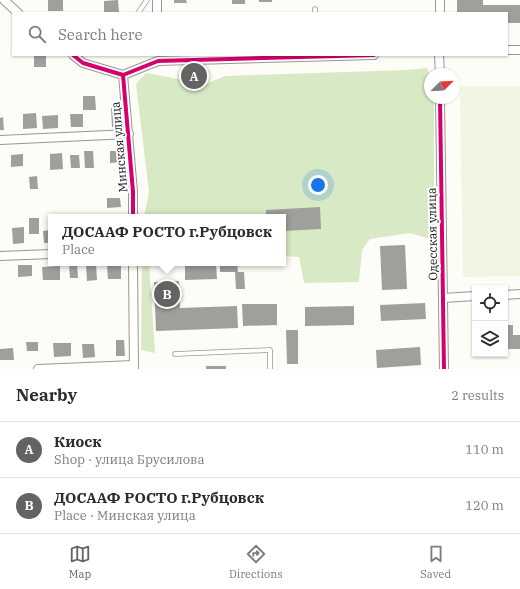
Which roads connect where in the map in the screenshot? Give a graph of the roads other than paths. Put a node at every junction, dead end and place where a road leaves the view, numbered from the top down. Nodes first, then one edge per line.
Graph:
1 (4, 0) edge
2 (147, 0) edge
3 (157, 0) edge
4 (440, 0) edge
5 (17, 12) edge
6 (139, 12) edge
7 (157, 12) edge
8 (440, 12) edge
9 (508, 50) edge
10 (520, 50) edge
11 (74, 56) edge
12 (314, 56) edge
13 (439, 56) edge
14 (158, 58) edge
15 (440, 68) edge
16 (123, 75) junction
17 (440, 104) edge
18 (129, 134) junction
19 (0, 140) edge
20 (133, 214) edge
21 (48, 254) edge
22 (0, 256) edge
23 (133, 266) edge
24 (508, 294) edge
25 (520, 294) edge
26 (472, 296) edge
27 (443, 298) junction
28 (175, 354) dead end
29 (134, 367) edge
30 (38, 369) edge
31 (270, 369) edge
32 (444, 369) edge

1 - 5 street
2 - 6 lane
3 - 7 street
4 - 8 street
9 - 10 street
11 - 16 street
12 - 14 street
13 - 15 street
14 - 16 street
16 - 18 street, Минская улица
17 - 27 street, Одесская улица
18 - 19 street
18 - 20 street, Минская улица
21 - 22 street
23 - 29 street
24 - 25 street
26 - 27 street
27 - 32 street, Одесская улица
28 - 31 lane
29 - 30 street

